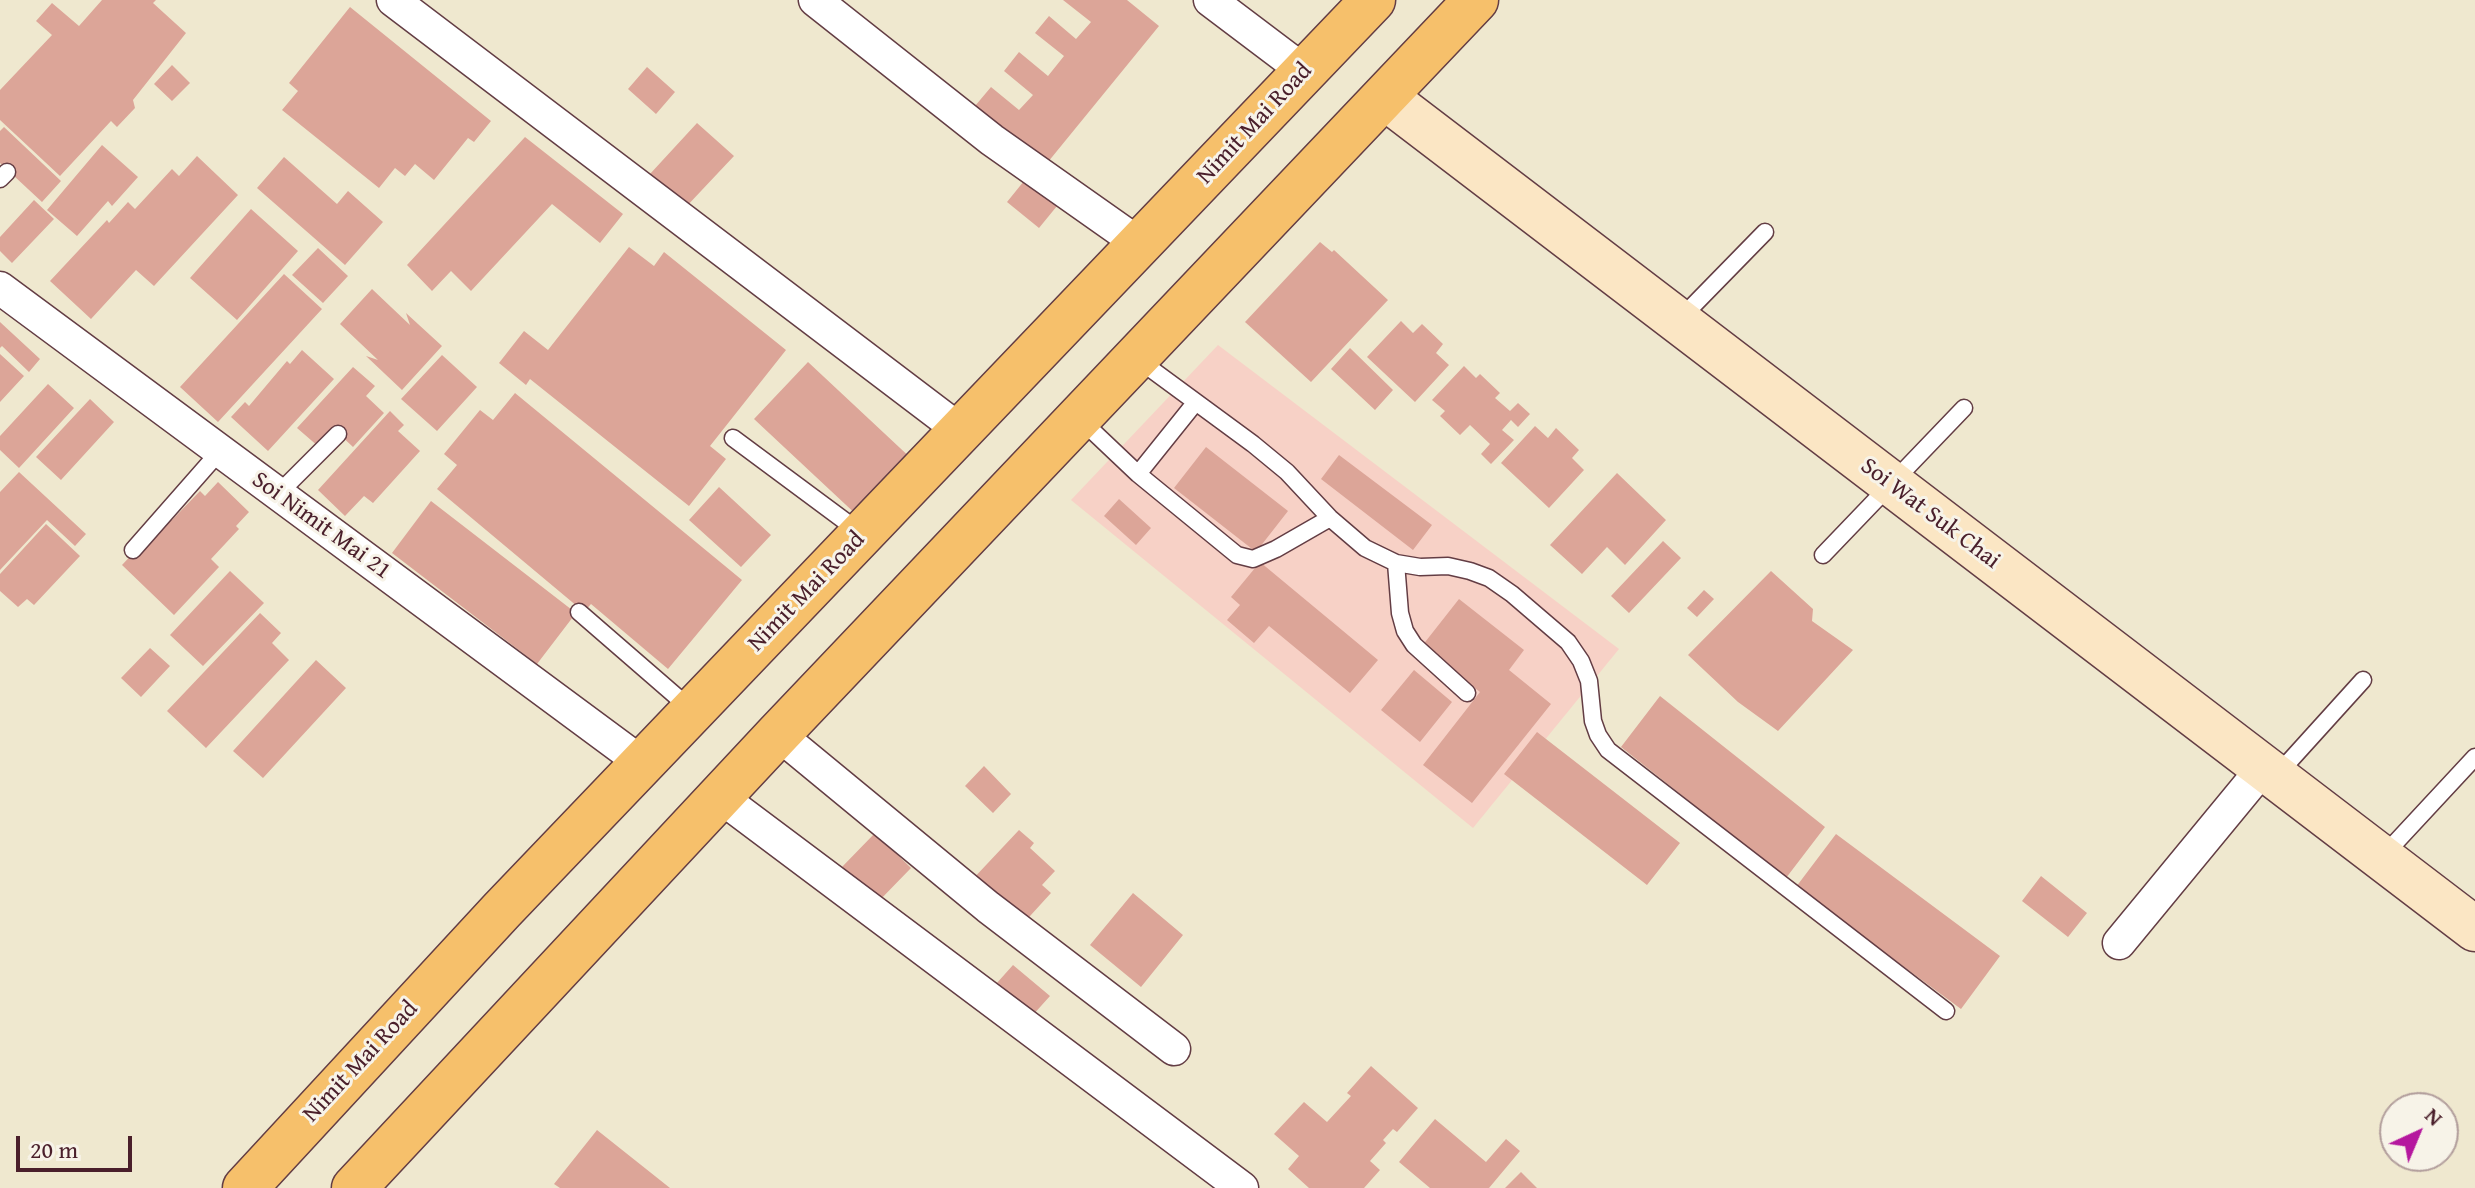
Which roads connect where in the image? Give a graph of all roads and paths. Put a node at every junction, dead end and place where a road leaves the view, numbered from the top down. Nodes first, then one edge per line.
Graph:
1 (393, 0) edge
2 (815, 0) edge
3 (1210, 0) edge
4 (1373, 0) edge
5 (1476, 0) edge
6 (1304, 71) junction
7 (1386, 98) junction
8 (1765, 232) dead end
9 (1141, 245) junction
10 (0, 288) edge
11 (1678, 321) junction
12 (1135, 357) junction
13 (1195, 403) junction
14 (1964, 408) dead end
15 (1078, 417) junction
16 (961, 431) junction
17 (338, 434) dead end
18 (733, 438) dead end
19 (220, 451) junction
20 (1138, 474) junction
21 (1891, 484) junction
22 (278, 494) junction
23 (1330, 518) junction
24 (862, 534) junction
25 (133, 550) dead end
26 (1823, 555) dead end
27 (1396, 563) junction
28 (579, 612) dead end
29 (2363, 680) dead end
30 (1467, 693) dead end
31 (693, 711) junction
32 (778, 734) junction
33 (2475, 757) edge
34 (642, 763) junction
35 (2270, 772) junction
36 (719, 796) junction
37 (2382, 857) junction
38 (2475, 929) edge
39 (2119, 943) dead end
40 (1946, 1011) dead end
41 (1174, 1049) dead end
42 (245, 1188) edge
43 (354, 1188) edge
44 (1242, 1188) edge

1 - 16 street
2 - 9 street
3 - 6 street
4 - 6 main road, Nimit Mai Road
5 - 7 main road
6 - 9 main road, Nimit Mai Road
7 - 11 street, Soi Wat Suk Chai
7 - 12 main road
8 - 11 lane
9 - 16 main road, Nimit Mai Road
10 - 19 street, Soi Nimit Mai 21
11 - 21 street, Soi Wat Suk Chai
12 - 13 lane
12 - 15 main road
13 - 20 lane
13 - 23 lane
14 - 21 lane
15 - 20 lane
15 - 32 main road
16 - 24 main road, Nimit Mai Road
17 - 22 lane
18 - 24 lane
19 - 22 street, Soi Nimit Mai 21
19 - 25 lane
20 - 23 lane
21 - 26 lane
21 - 35 street, Soi Wat Suk Chai
22 - 34 street, Soi Nimit Mai 21
23 - 27 lane
24 - 31 main road, Nimit Mai Road
27 - 30 lane
27 - 40 lane
28 - 31 lane
29 - 35 lane
31 - 34 main road, Nimit Mai Road
32 - 36 main road
32 - 41 street
33 - 37 lane
34 - 42 main road, Nimit Mai Road
35 - 37 street, Soi Wat Suk Chai
35 - 39 street
36 - 43 main road
36 - 44 street
37 - 38 street, Soi Wat Suk Chai

